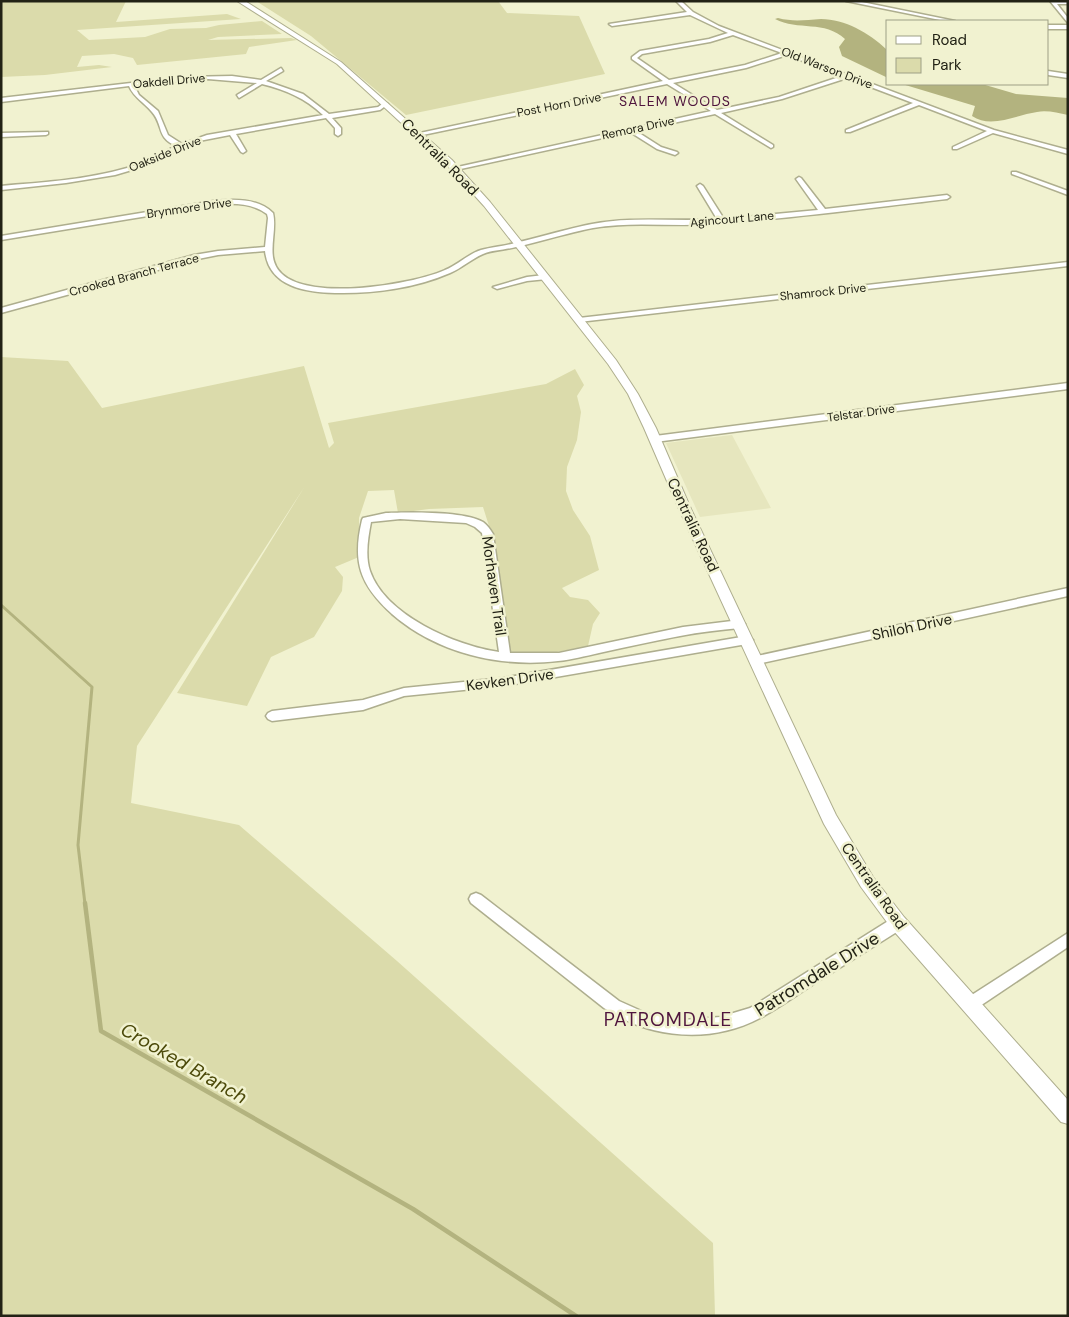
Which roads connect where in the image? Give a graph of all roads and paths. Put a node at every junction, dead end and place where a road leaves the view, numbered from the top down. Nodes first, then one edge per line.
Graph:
1 (240, 1) edge
2 (678, 1) edge
3 (848, 1) edge
4 (1052, 2) edge
5 (863, 3) edge
6 (1068, 3) edge
7 (691, 13) junction
8 (942, 20) edge
9 (1068, 22) edge
10 (612, 24) dead end
11 (1049, 26) edge
12 (1068, 27) edge
13 (734, 33) junction
14 (788, 53) junction
15 (634, 57) joint
16 (281, 70) dead end
17 (1049, 73) edge
18 (848, 76) junction
19 (1068, 76) edge
20 (669, 82) junction
21 (261, 83) junction
22 (131, 84) junction
23 (239, 96) dead end
24 (1, 100) edge
25 (919, 103) junction
26 (385, 104) junction
27 (715, 112) junction
28 (327, 116) junction
29 (631, 130) junction
30 (848, 130) dead end
31 (992, 131) junction
32 (46, 133) dead end
33 (232, 133) junction
34 (338, 134) dead end
35 (418, 134) junction
36 (1, 135) edge
37 (181, 146) junction
38 (771, 146) dead end
39 (955, 148) dead end
40 (243, 151) dead end
41 (675, 152) dead end
42 (1068, 152) edge
43 (456, 168) junction
44 (1014, 173) dead end
45 (799, 179) dead end
46 (700, 186) dead end
47 (1, 188) edge
48 (1068, 193) edge
49 (947, 197) dead end
50 (822, 210) junction
51 (721, 220) junction
52 (1, 238) edge
53 (518, 245) junction
54 (268, 250) junction
55 (1068, 264) edge
56 (1058, 265) junction
57 (1068, 274) edge
58 (544, 277) junction
59 (497, 287) dead end
60 (1, 311) edge
61 (579, 320) junction
62 (1068, 386) edge
63 (655, 440) junction
64 (1068, 592) edge
65 (740, 624) junction
66 (747, 640) junction
67 (505, 658) junction
68 (757, 660) junction
69 (272, 716) dead end
70 (476, 898) dead end
71 (898, 924) junction
72 (1068, 939) edge
73 (970, 1005) junction
74 (1068, 1115) edge

1 - 26 main road, Centralia Road
2 - 7 street, Old Warson Drive
3 - 5 street
4 - 6 street
4 - 9 street
5 - 8 street
7 - 10 street
7 - 13 street, Old Warson Drive
11 - 12 street
13 - 14 street, Old Warson Drive
13 - 15 street
14 - 18 street, Old Warson Drive
14 - 20 street, Post Horn Drive
15 - 20 street
16 - 21 street
17 - 19 street
18 - 25 street, Old Warson Drive
18 - 27 street, Remora Drive
20 - 27 street
20 - 35 street, Post Horn Drive
21 - 22 street, Oakdell Drive
21 - 23 street
21 - 28 street, Oakdell Drive
22 - 24 street, Oakdell Drive
22 - 37 street
25 - 30 street
25 - 31 street, Old Warson Drive
26 - 28 street, Oakside Drive
26 - 35 main road, Centralia Road
27 - 29 street, Remora Drive
27 - 38 street
28 - 33 street, Oakside Drive
28 - 34 street, Oakdell Drive
29 - 41 street
29 - 43 street, Remora Drive
31 - 39 street
31 - 42 street, Old Warson Drive
32 - 36 street
33 - 37 street, Oakside Drive
33 - 40 street
35 - 43 main road, Centralia Road
37 - 47 street, Oakside Drive
43 - 53 main road, Centralia Road
44 - 48 street
45 - 50 street
46 - 51 street
49 - 50 street, Agincourt Lane
50 - 51 street, Agincourt Lane
51 - 53 street, Agincourt Lane
52 - 54 street, Brynmore Drive
53 - 54 street, Brynmore Drive
53 - 58 main road, Centralia Road
54 - 60 street, Crooked Branch Terrace
55 - 56 street, Shamrock Drive
56 - 57 street
56 - 61 street, Shamrock Drive
58 - 59 street
58 - 61 main road, Centralia Road
61 - 63 main road, Centralia Road
62 - 63 street, Telstar Drive
63 - 65 main road, Centralia Road
64 - 68 street, Shiloh Drive
65 - 66 main road, Centralia Road
65 - 67 street, Morhaven Trail
66 - 68 main road, Centralia Road
66 - 69 street, Kevken Drive
67 - 67 street, Morhaven Trail
68 - 71 main road, Centralia Road
70 - 71 street, Patromdale Drive
71 - 73 main road, Centralia Road
72 - 73 street
73 - 74 main road, Centralia Road

